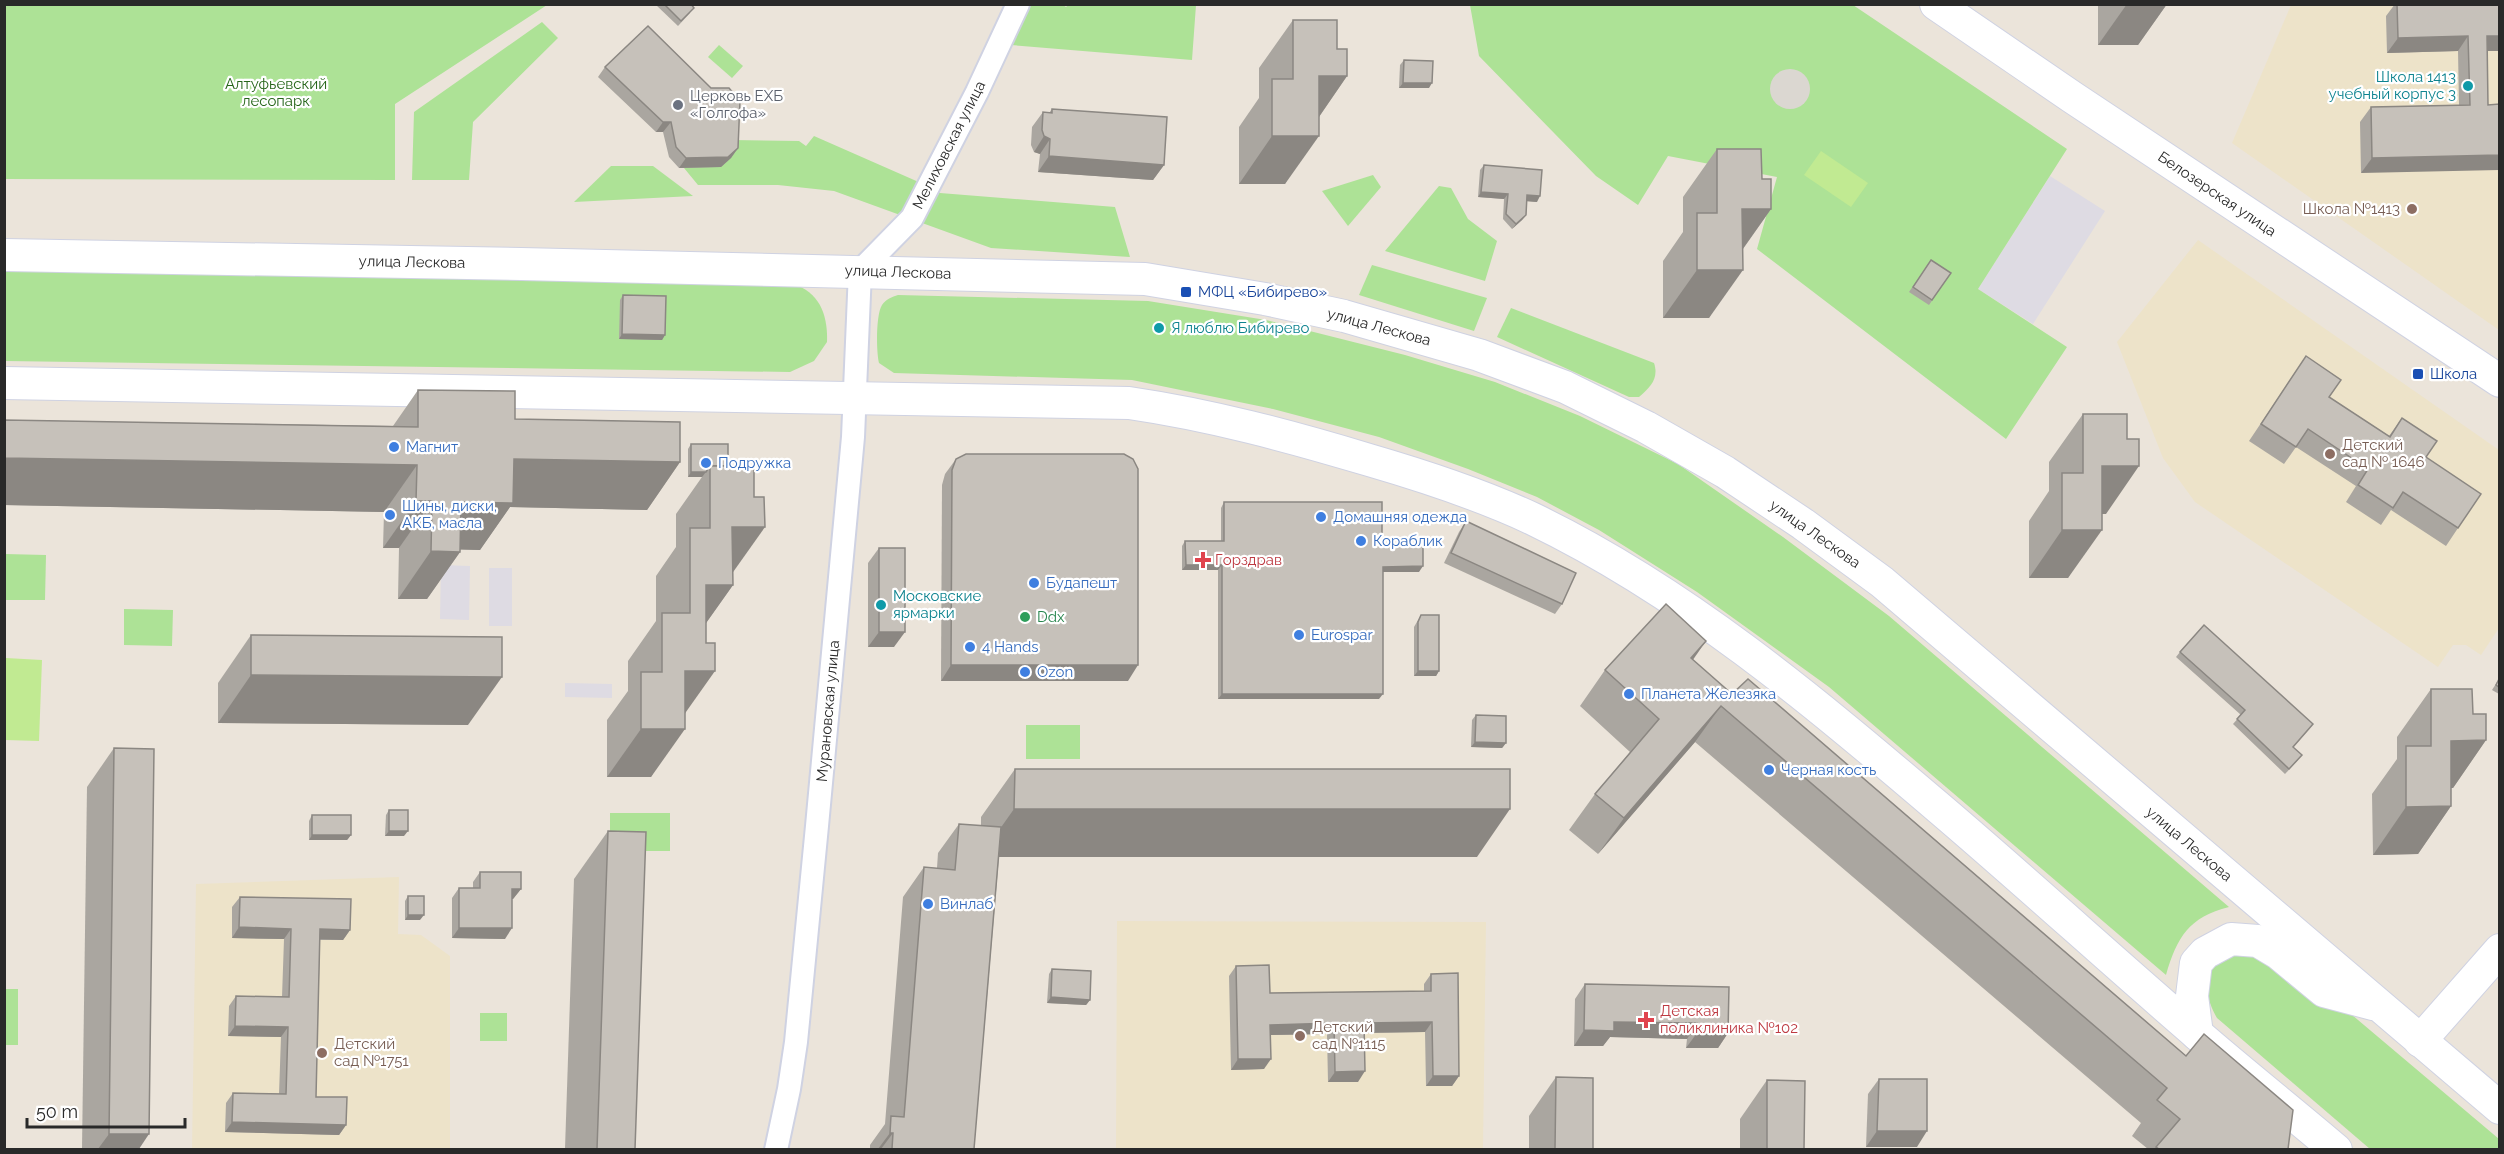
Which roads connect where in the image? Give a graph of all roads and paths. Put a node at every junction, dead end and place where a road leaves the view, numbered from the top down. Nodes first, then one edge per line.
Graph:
1 (1018, 4) edge
2 (1936, 4) edge
3 (4, 255) edge
4 (860, 271) junction
5 (2499, 381) edge
6 (4, 382) edge
7 (855, 396) junction
8 (2499, 950) edge
9 (2381, 1006) junction
10 (2197, 1034) junction
11 (2420, 1041) junction
12 (2499, 1108) edge
13 (776, 1149) edge
14 (2336, 1149) edge

1 - 4 street, Мелиховская улица
2 - 5 main road, Белозерская улица
3 - 4 main road, улица Лескова
4 - 7 street, Мурановская улица
4 - 9 main road, улица Лескова
6 - 7 main road
7 - 10 main road
7 - 13 street, Мурановская улица
8 - 11 main road
9 - 10 main road
9 - 11 main road, улица Лескова
10 - 14 main road
11 - 12 main road, улица Лескова

